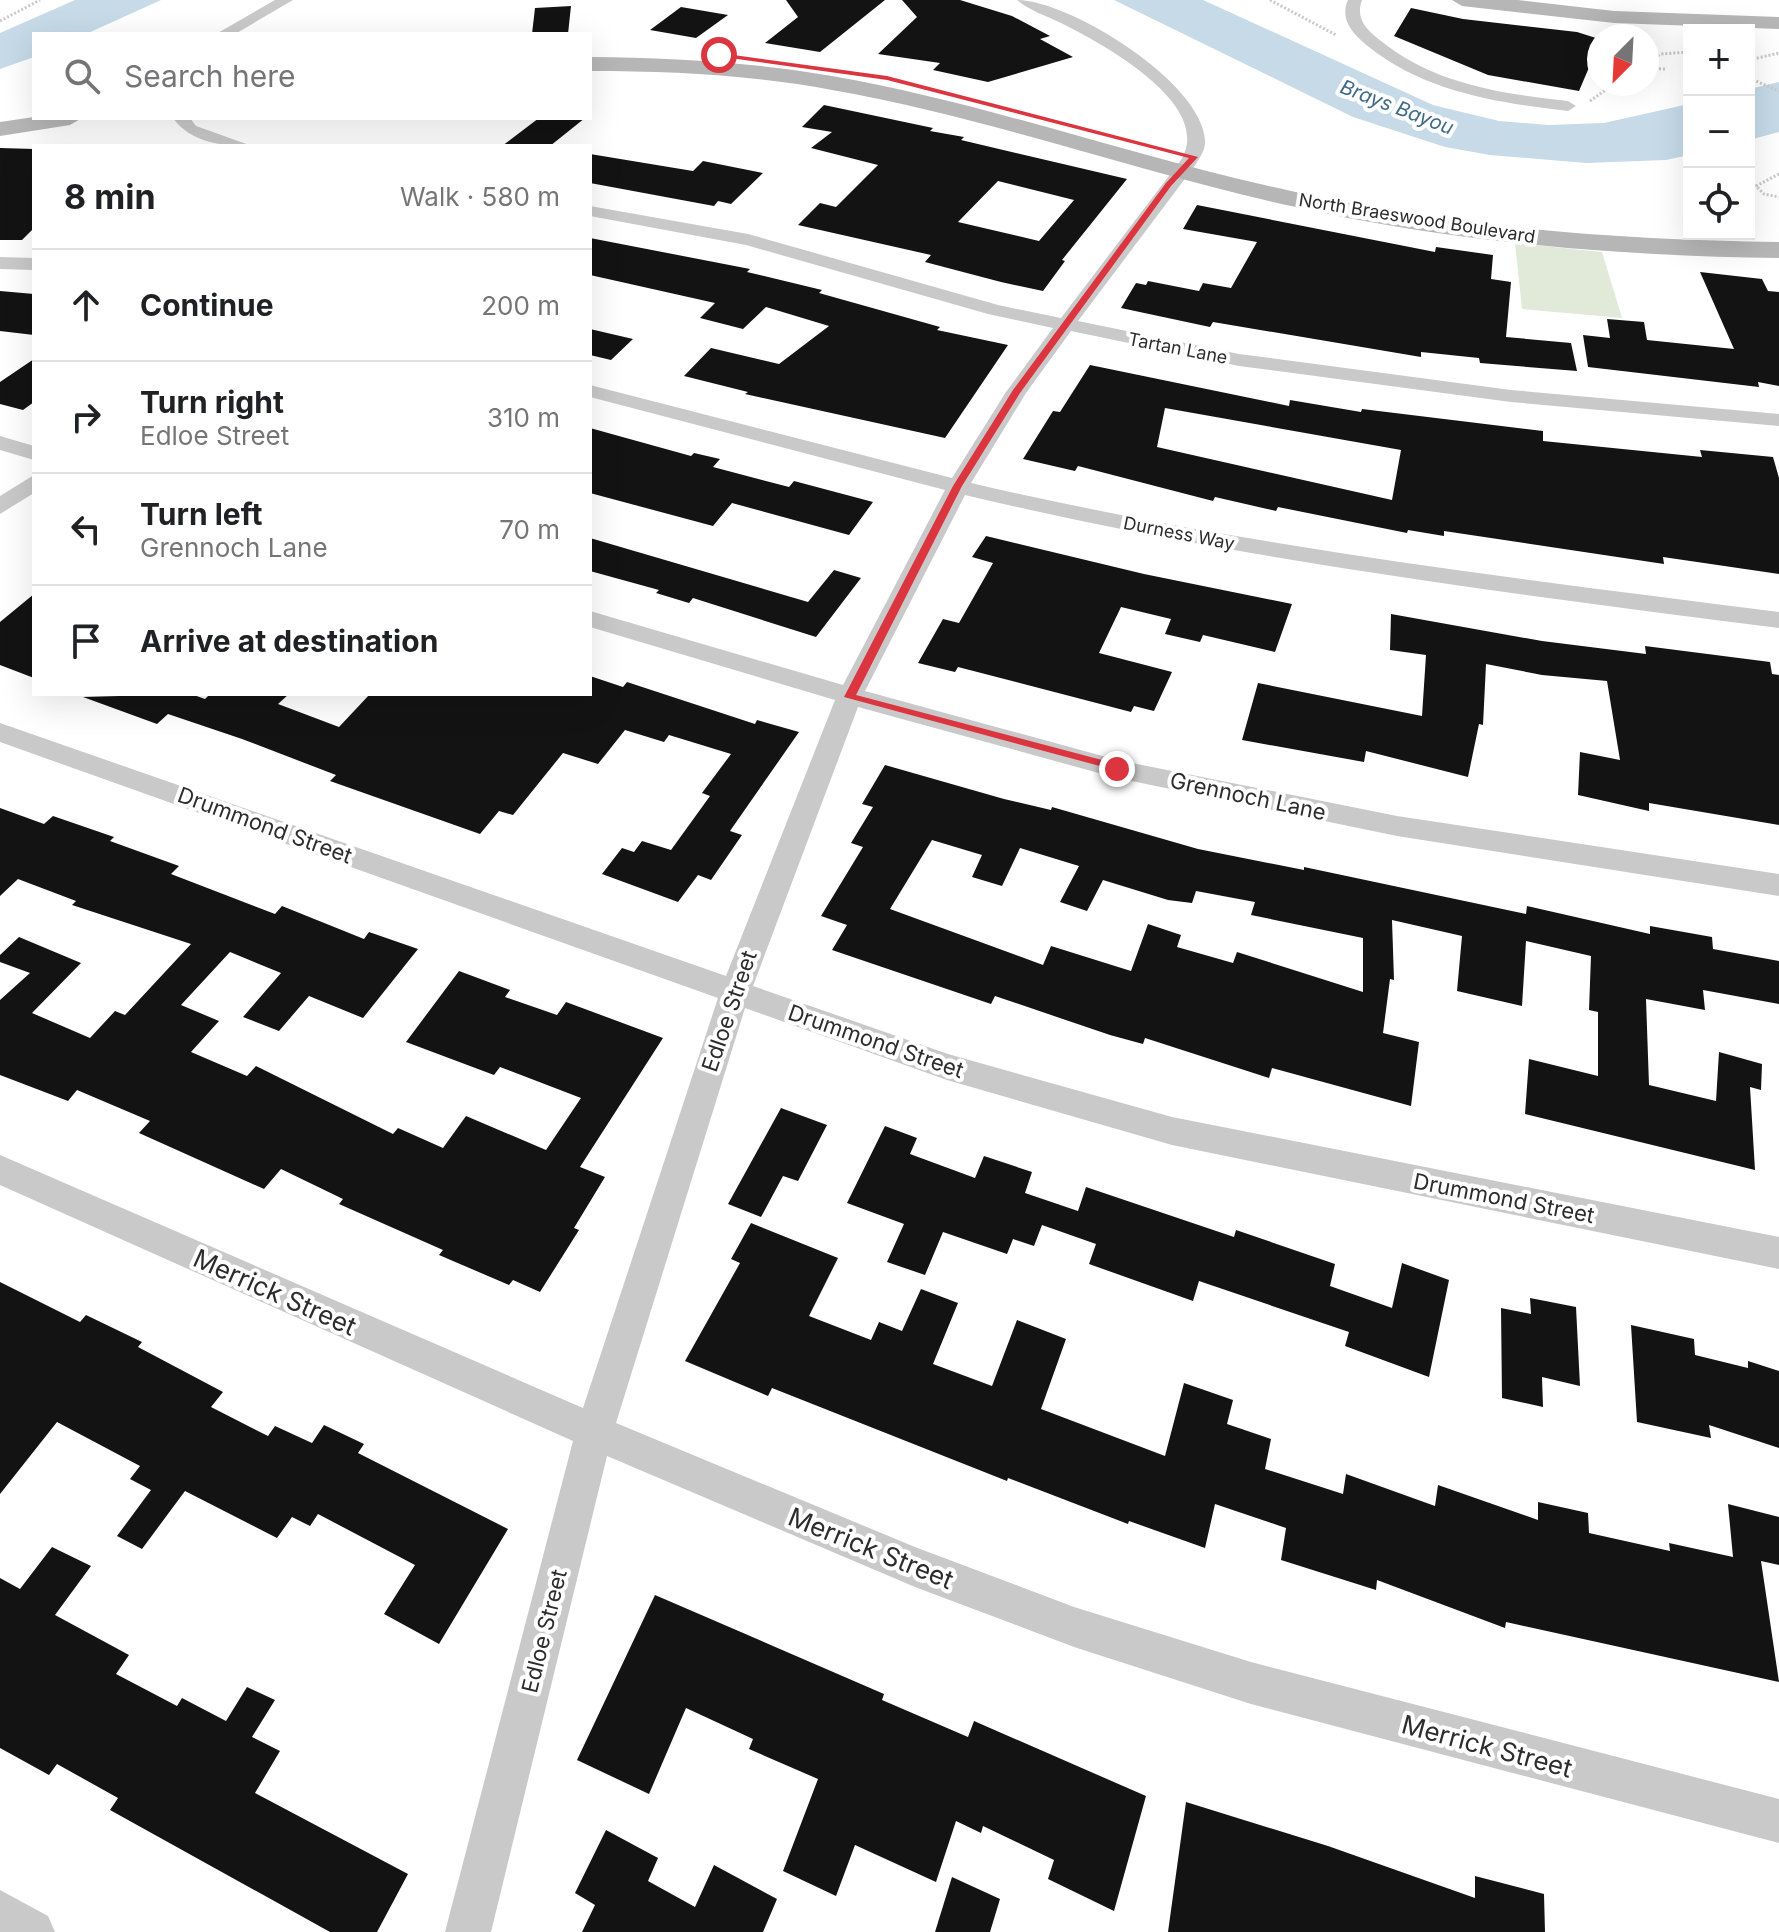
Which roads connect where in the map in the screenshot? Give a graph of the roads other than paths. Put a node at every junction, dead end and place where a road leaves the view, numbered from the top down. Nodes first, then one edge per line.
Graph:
1 (286, 0) edge
2 (1024, 0) edge
3 (1355, 0) edge
4 (1462, 0) edge
5 (1531, 0) edge
6 (1498, 2) edge
7 (1779, 14) edge
8 (1779, 23) edge
9 (228, 32) edge
10 (592, 51) edge
11 (692, 60) junction
12 (592, 64) edge
13 (1568, 106) dead end
14 (32, 110) edge
15 (0, 115) edge
16 (57, 120) edge
17 (182, 120) edge
18 (0, 129) edge
19 (236, 144) edge
20 (1186, 165) junction
21 (592, 211) edge
22 (1516, 226) junction
23 (1683, 230) edge
24 (1755, 230) edge
25 (1779, 231) edge
26 (1779, 250) edge
27 (0, 263) edge
28 (32, 264) edge
29 (1063, 326) junction
30 (592, 392) edge
31 (1779, 420) edge
32 (0, 443) edge
33 (32, 452) edge
34 (32, 483) edge
35 (958, 486) junction
36 (0, 507) edge
37 (592, 620) edge
38 (1779, 620) edge
39 (849, 697) junction
40 (0, 732) edge
41 (1779, 885) edge
42 (735, 992) junction
43 (0, 1169) edge
44 (1779, 1253) edge
45 (594, 1432) junction
46 (1779, 1821) edge
47 (0, 1913) edge
48 (32, 1932) edge
49 (468, 1932) edge

1 - 9 street
2 - 20 street
3 - 13 street
4 - 6 main road
5 - 7 main road
6 - 8 main road
10 - 11 main road, North Braeswood Boulevard
11 - 12 main road, North Braeswood Boulevard
11 - 20 main road, North Braeswood Boulevard
14 - 15 main road
16 - 18 main road
17 - 19 street
20 - 22 main road, North Braeswood Boulevard
20 - 29 street, Edloe Street
21 - 29 street, Tartan Lane
22 - 23 main road, North Braeswood Boulevard
22 - 26 main road, North Braeswood Boulevard
24 - 25 main road
27 - 28 street
29 - 31 street, Tartan Lane
29 - 35 street, Edloe Street
30 - 35 street, Durness Way
32 - 33 street
34 - 36 street
35 - 38 street, Durness Way
35 - 39 street, Edloe Street
37 - 39 street, Grennoch Lane
39 - 41 street, Grennoch Lane
39 - 42 street, Edloe Street
40 - 42 street, Drummond Street
42 - 44 street, Drummond Street
42 - 45 street, Edloe Street
43 - 45 street, Merrick Street
45 - 46 street, Merrick Street
45 - 49 street, Edloe Street
47 - 48 street

